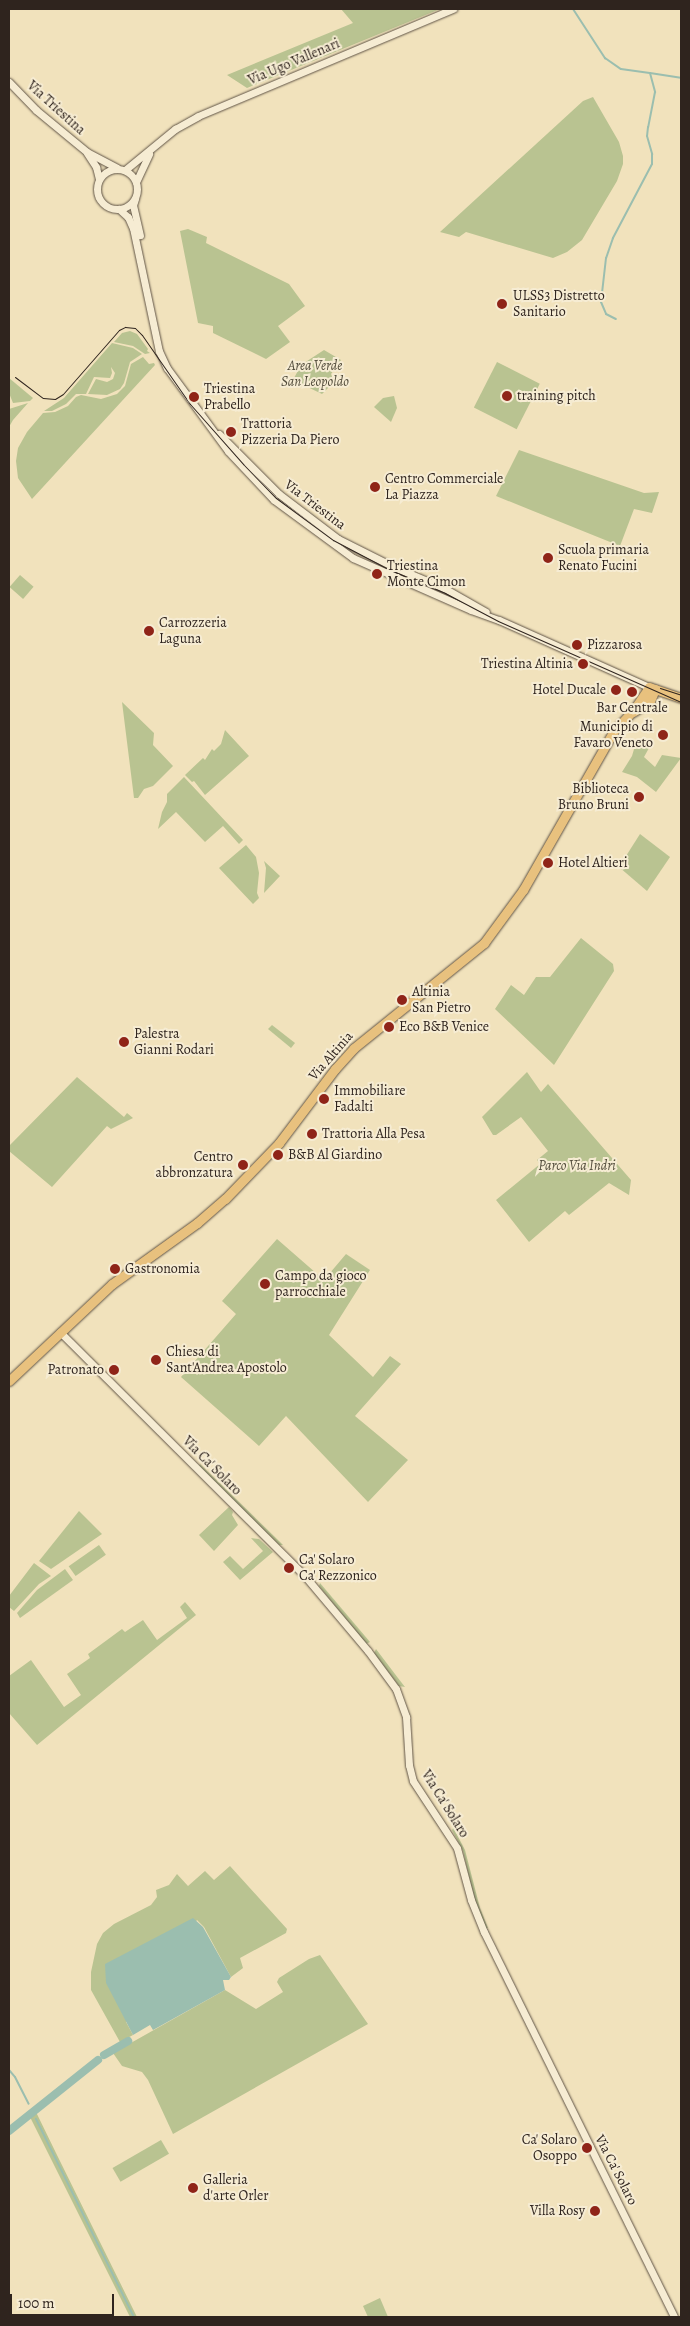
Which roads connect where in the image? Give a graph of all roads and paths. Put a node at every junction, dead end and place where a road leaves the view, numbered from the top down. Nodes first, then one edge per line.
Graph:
1 (453, 9) edge
2 (9, 82) edge
3 (152, 150) junction
4 (87, 152) junction
5 (117, 168) junction
6 (125, 170) junction
7 (99, 179) junction
8 (136, 182) junction
9 (134, 199) junction
10 (119, 209) junction
11 (143, 269) junction
12 (192, 403) junction
13 (220, 442) junction
14 (246, 461) junction
15 (414, 586) junction
16 (449, 591) junction
17 (471, 610) junction
18 (499, 620) junction
19 (652, 688) junction
20 (678, 697) edge
21 (643, 707) junction
22 (630, 713) junction
23 (60, 1332) junction
24 (9, 1381) edge
25 (674, 2317) edge

1 - 3 street, Via Ugo Vallenari
2 - 4 street, Via Triestina
3 - 6 street, Via Ugo Vallenari
3 - 8 street, Via Ugo Vallenari
4 - 5 street, Via Triestina
4 - 7 street, Via Triestina
5 - 6 street
5 - 7 street
6 - 8 street
7 - 10 street
8 - 9 street
9 - 10 street
9 - 11 street, Via Triestina
10 - 11 street
11 - 12 street, Via Triestina
12 - 13 street, Via Triestina
12 - 14 street, Via Triestina
13 - 14 street
13 - 15 street, Via Triestina
14 - 16 street, Via Triestina
15 - 16 street, Via Triestina
15 - 17 street, Via Triestina
16 - 17 street, Via Triestina
16 - 18 street, Via Triestina
17 - 18 street, Via Triestina
18 - 19 street, Via Triestina
19 - 20 main road
19 - 21 main road
19 - 22 main road, Via Altinia
20 - 21 main road
21 - 22 main road
22 - 23 main road, Via Altinia
23 - 24 main road, Via Altinia
23 - 25 street, Via Ca' Solaro

